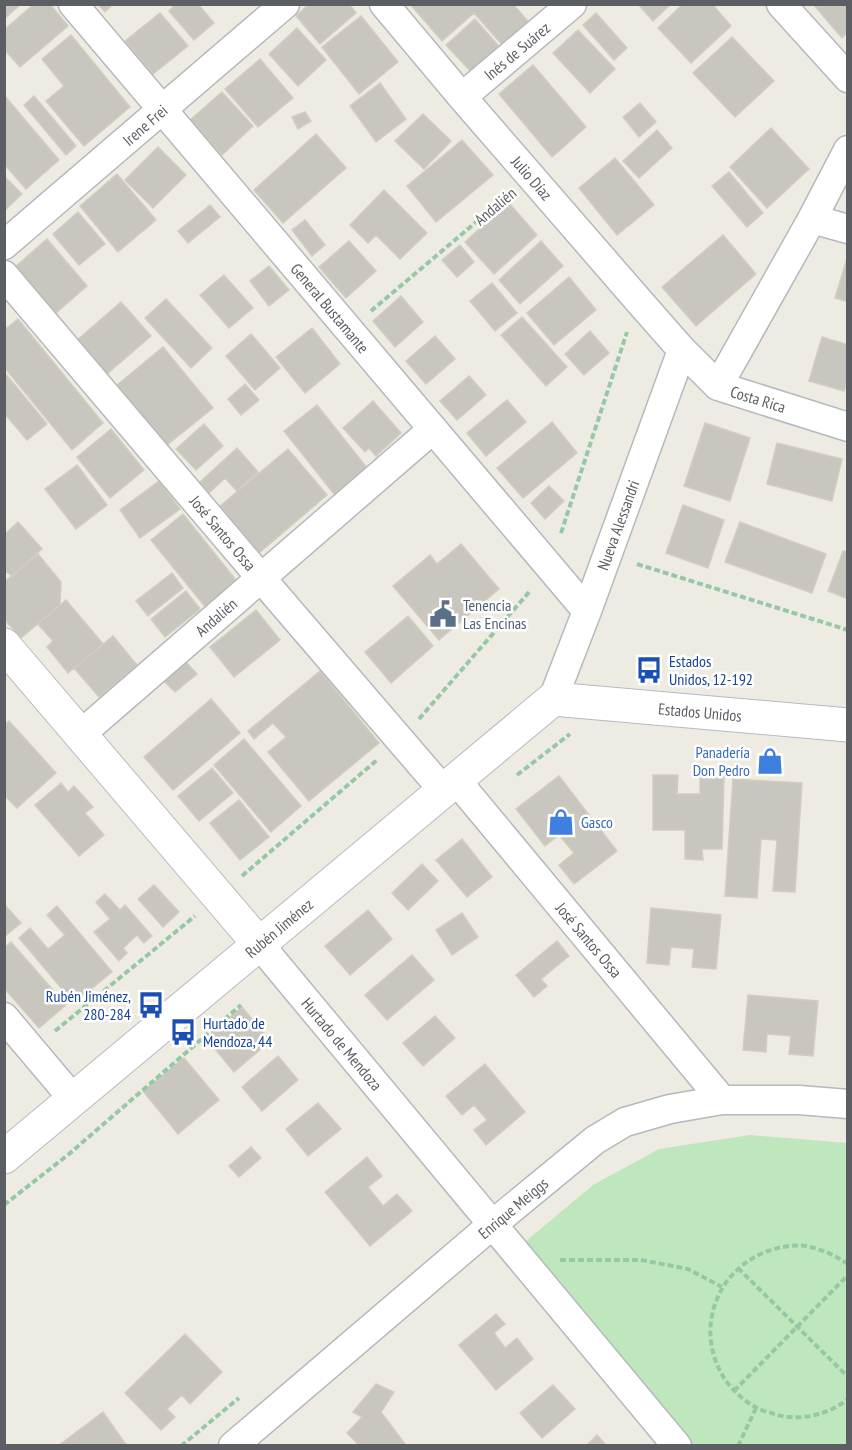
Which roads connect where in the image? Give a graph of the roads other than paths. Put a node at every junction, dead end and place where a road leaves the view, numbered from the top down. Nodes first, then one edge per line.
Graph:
1 (73, 4) edge
2 (285, 4) edge
3 (384, 4) edge
4 (572, 4) edge
5 (781, 4) edge
6 (848, 78) edge
7 (462, 97) junction
8 (162, 110) junction
9 (848, 150) edge
10 (812, 219) junction
11 (848, 229) edge
12 (4, 245) edge
13 (4, 275) edge
14 (682, 350) junction
15 (717, 386) junction
16 (848, 427) edge
17 (433, 429) junction
18 (261, 578) junction
19 (586, 611) junction
20 (4, 645) edge
21 (553, 699) junction
22 (848, 725) edge
23 (81, 734) junction
24 (450, 785) junction
25 (259, 944) junction
26 (4, 1017) edge
27 (74, 1100) junction
28 (722, 1100) junction
29 (848, 1104) edge
30 (4, 1157) edge
31 (493, 1224) junction
32 (233, 1446) edge
33 (677, 1446) edge

1 - 8 street, General Bustamante
2 - 8 street, Irene Frei
3 - 7 street, Julio Díaz
4 - 7 street, Inés de Suárez
5 - 6 street
7 - 14 street, Julio Díaz
8 - 12 street, Irene Frei
8 - 17 street, General Bustamante
9 - 10 street
10 - 11 street
10 - 15 street
13 - 18 street, José Santos Ossa
14 - 15 street, Costa Rica
14 - 19 street, Nueva Alessandri
15 - 16 street, Costa Rica
17 - 18 street, Andalién
17 - 19 street, General Bustamante
18 - 23 street, Andalién
18 - 24 street, José Santos Ossa
19 - 21 street, Nueva Alessandri
20 - 23 main road, Hurtado de Mendoza
21 - 22 main road, Estados Unidos
21 - 24 main road, Rubén Jiménez
23 - 25 main road, Hurtado de Mendoza
24 - 25 main road, Rubén Jiménez
24 - 28 street, José Santos Ossa
25 - 27 main road, Rubén Jiménez
25 - 31 street, Hurtado de Mendoza
26 - 27 street
27 - 30 main road, Rubén Jiménez
28 - 29 street, Enrique Meiggs
28 - 31 street, Enrique Meiggs
31 - 32 street, Enrique Meiggs
31 - 33 street, Hurtado de Mendoza

